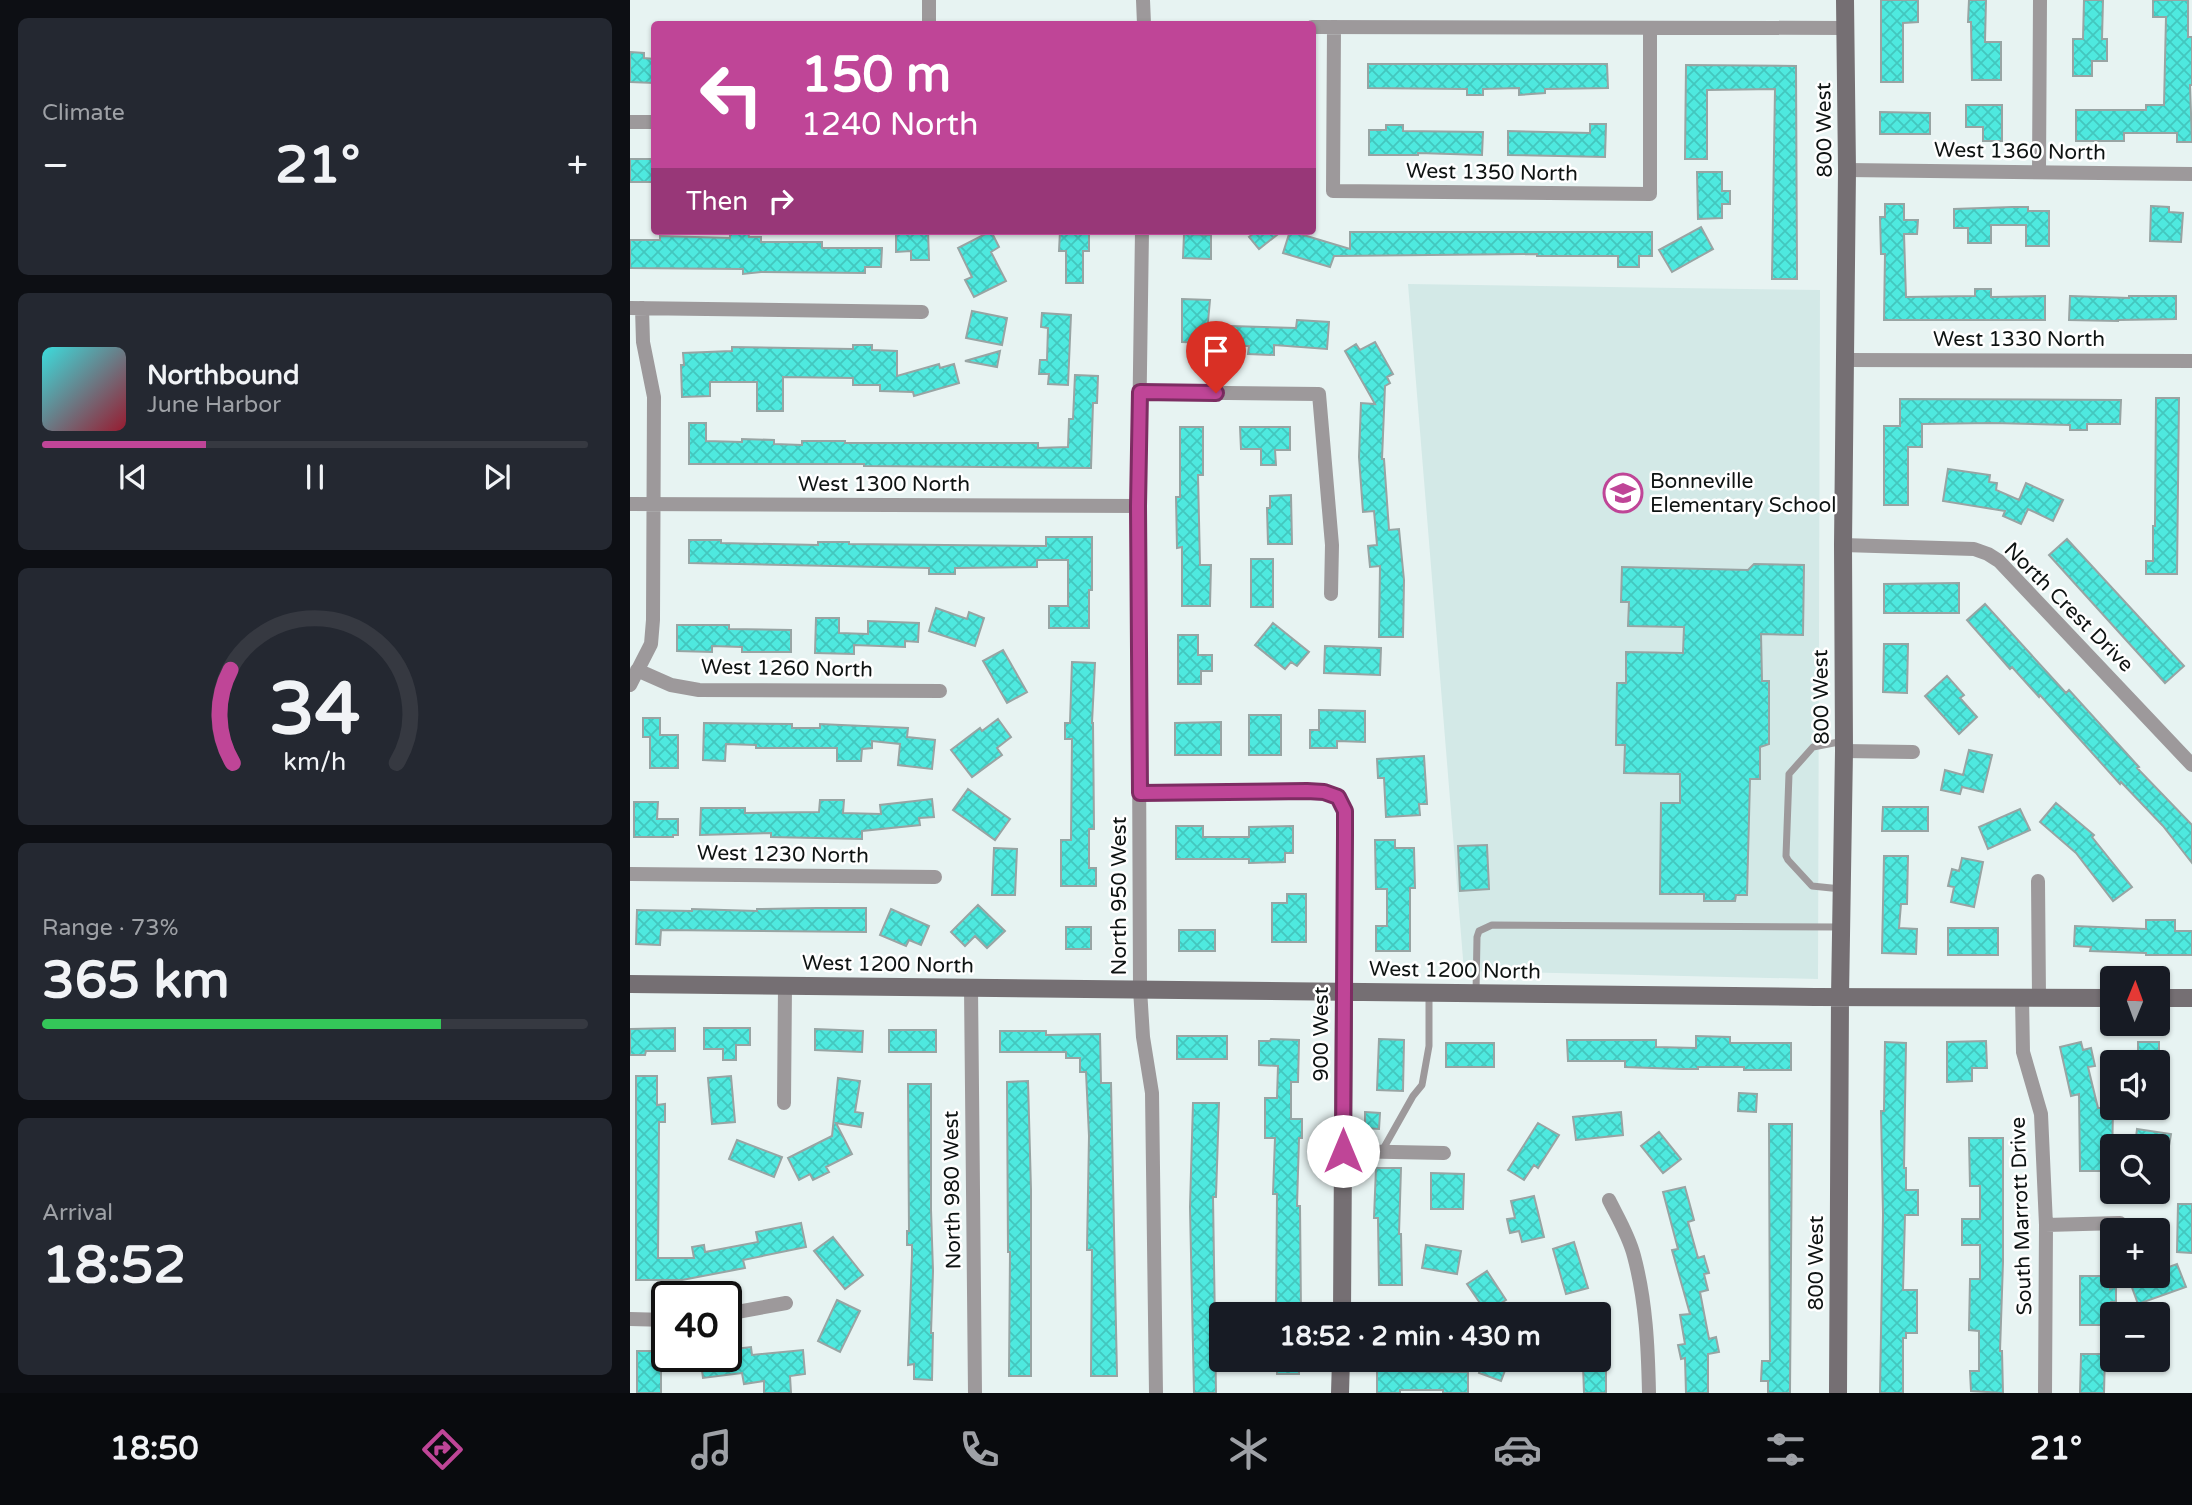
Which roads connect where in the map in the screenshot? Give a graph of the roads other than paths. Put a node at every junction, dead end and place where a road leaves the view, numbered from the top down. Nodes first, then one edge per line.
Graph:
1 (929, 0) edge
2 (1143, 0) edge
3 (1845, 0) edge
4 (2040, 0) edge
5 (929, 21) edge
6 (1144, 21) edge
7 (1316, 27) edge
8 (1334, 27) junction
9 (1846, 28) junction
10 (1650, 29) junction
11 (630, 122) edge
12 (651, 122) edge
13 (1847, 170) junction
14 (2039, 172) junction
15 (2192, 174) edge
16 (1142, 235) edge
17 (636, 308) edge
18 (922, 312) dead end
19 (1846, 360) junction
20 (2192, 361) edge
21 (1140, 392) junction
22 (630, 504) edge
23 (654, 504) junction
24 (1138, 506) junction
25 (1843, 545) junction
26 (1331, 594) dead end
27 (637, 670) junction
28 (630, 685) edge
29 (940, 691) dead end
30 (1844, 746) junction
31 (1913, 752) dead end
32 (2192, 765) edge
33 (1140, 793) junction
34 (630, 874) edge
35 (935, 877) dead end
36 (2038, 881) dead end
37 (1842, 889) junction
38 (1841, 927) junction
39 (630, 984) edge
40 (785, 986) junction
41 (971, 987) junction
42 (1140, 989) junction
43 (1344, 992) junction
44 (1429, 992) junction
45 (1476, 993) junction
46 (1840, 997) junction
47 (2031, 998) junction
48 (2100, 998) edge
49 (2170, 998) edge
50 (2192, 998) edge
51 (783, 1103) dead end
52 (1343, 1151) junction
53 (1382, 1152) junction
54 (1444, 1153) dead end
55 (1609, 1200) dead end
56 (2100, 1224) edge
57 (2046, 1225) junction
58 (1342, 1302) edge
59 (786, 1303) dead end
60 (742, 1311) edge
61 (630, 1320) edge
62 (651, 1320) edge
63 (1341, 1372) edge
64 (975, 1393) edge
65 (1156, 1393) edge
66 (1340, 1393) edge
67 (1649, 1393) edge
68 (1839, 1393) edge
69 (2045, 1393) edge

1 - 5 street
2 - 6 street
3 - 9 street, 800 West
4 - 14 street
7 - 8 street
8 - 10 street
8 - 10 street, West 1350 North
9 - 10 street
9 - 13 street, 800 West
11 - 12 street
13 - 14 street, West 1360 North
13 - 19 street, 800 West
14 - 15 street, West 1360 North
16 - 21 street, North 950 West
17 - 18 street
17 - 23 street
19 - 20 street, West 1330 North
19 - 25 street, 800 West
21 - 24 street, North 950 West
21 - 26 street
22 - 23 street, West 1300 North
23 - 24 street, West 1300 North
23 - 27 street
24 - 33 street, North 950 West
25 - 30 street, 800 West
25 - 32 street, North Crest Drive
27 - 28 street
27 - 29 street, West 1260 North
30 - 31 street
30 - 37 street, 800 West
30 - 37 lane
33 - 42 street, North 950 West
33 - 43 street, 900 West
34 - 35 street, West 1230 North
36 - 47 street, South Marrott Drive
37 - 38 street, 800 West
38 - 45 lane
38 - 46 street, 800 West
39 - 40 street, West 1200 North
40 - 41 street, West 1200 North
40 - 51 street
41 - 42 street, West 1200 North
41 - 64 street, North 980 West
42 - 43 street, West 1200 North
42 - 65 street, North 950 West
43 - 44 street, West 1200 North
43 - 52 street, 900 West
44 - 45 street, West 1200 North
44 - 53 lane
45 - 46 street, West 1200 North
46 - 47 street, West 1200 North
46 - 68 street, 800 West
47 - 48 street, West 1200 North
47 - 57 street, South Marrott Drive
49 - 50 street
52 - 53 street
52 - 58 street, 900 West
53 - 54 street
55 - 67 street
56 - 57 street
57 - 69 street, South Marrott Drive
59 - 60 street
61 - 62 street
63 - 66 street

